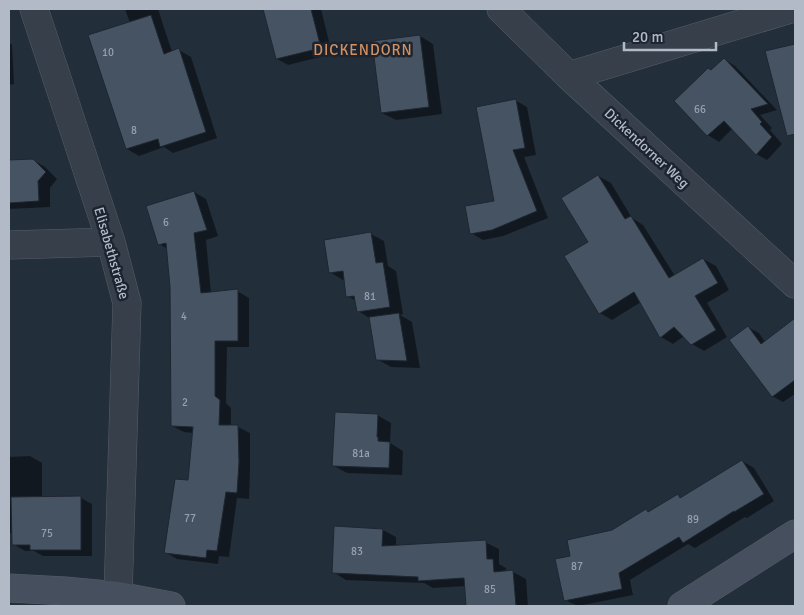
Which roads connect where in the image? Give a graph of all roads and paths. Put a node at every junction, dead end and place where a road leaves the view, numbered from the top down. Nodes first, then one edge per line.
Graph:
1 (34, 9) edge
2 (501, 9) edge
3 (790, 9) edge
4 (569, 76) junction
5 (111, 242) junction
6 (9, 246) edge
7 (795, 284) edge
8 (795, 534) edge
9 (9, 588) edge
10 (118, 596) junction
11 (171, 606) edge
12 (682, 606) edge

1 - 5 street, Elisabethstraße
2 - 4 street, Dickendorner Weg
3 - 4 street
4 - 7 street, Dickendorner Weg
5 - 6 street
5 - 10 street, Elisabethstraße
8 - 12 street
9 - 10 street
10 - 11 street

